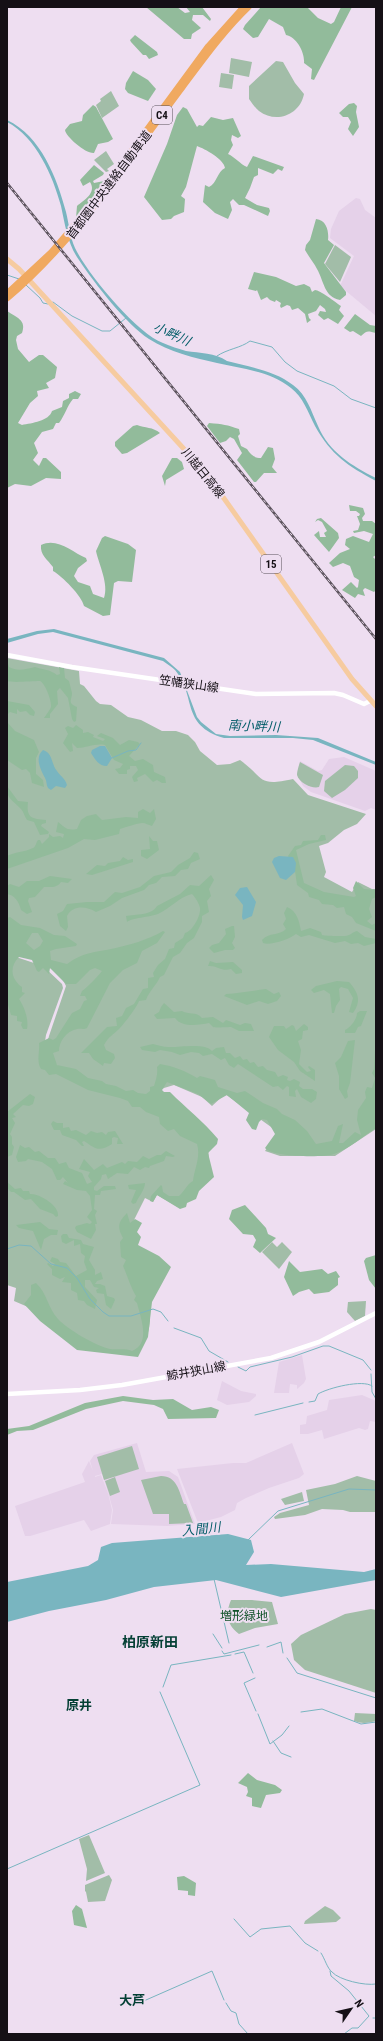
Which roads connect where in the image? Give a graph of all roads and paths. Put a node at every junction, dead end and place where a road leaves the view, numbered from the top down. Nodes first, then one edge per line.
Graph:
1 (243, 7) edge
2 (249, 7) edge
3 (79, 224) junction
4 (7, 259) edge
5 (7, 293) edge
6 (7, 299) edge
7 (7, 655) edge
8 (370, 701) junction
9 (376, 706) edge
10 (376, 1314) edge
11 (7, 1394) edge

1 - 3 highway, 首都圏中央連絡自動車道 / C4
2 - 3 highway, 首都圏中央連絡自動車道 / C4
3 - 5 highway, 首都圏中央連絡自動車道 / C4
3 - 6 highway, 首都圏中央連絡自動車道 / C4
4 - 8 main road, 川越日高線 / 15
7 - 8 main road, 笠幡狭山線
8 - 9 main road, 川越日高線 / 15
10 - 11 main road, 鯨井狭山線

